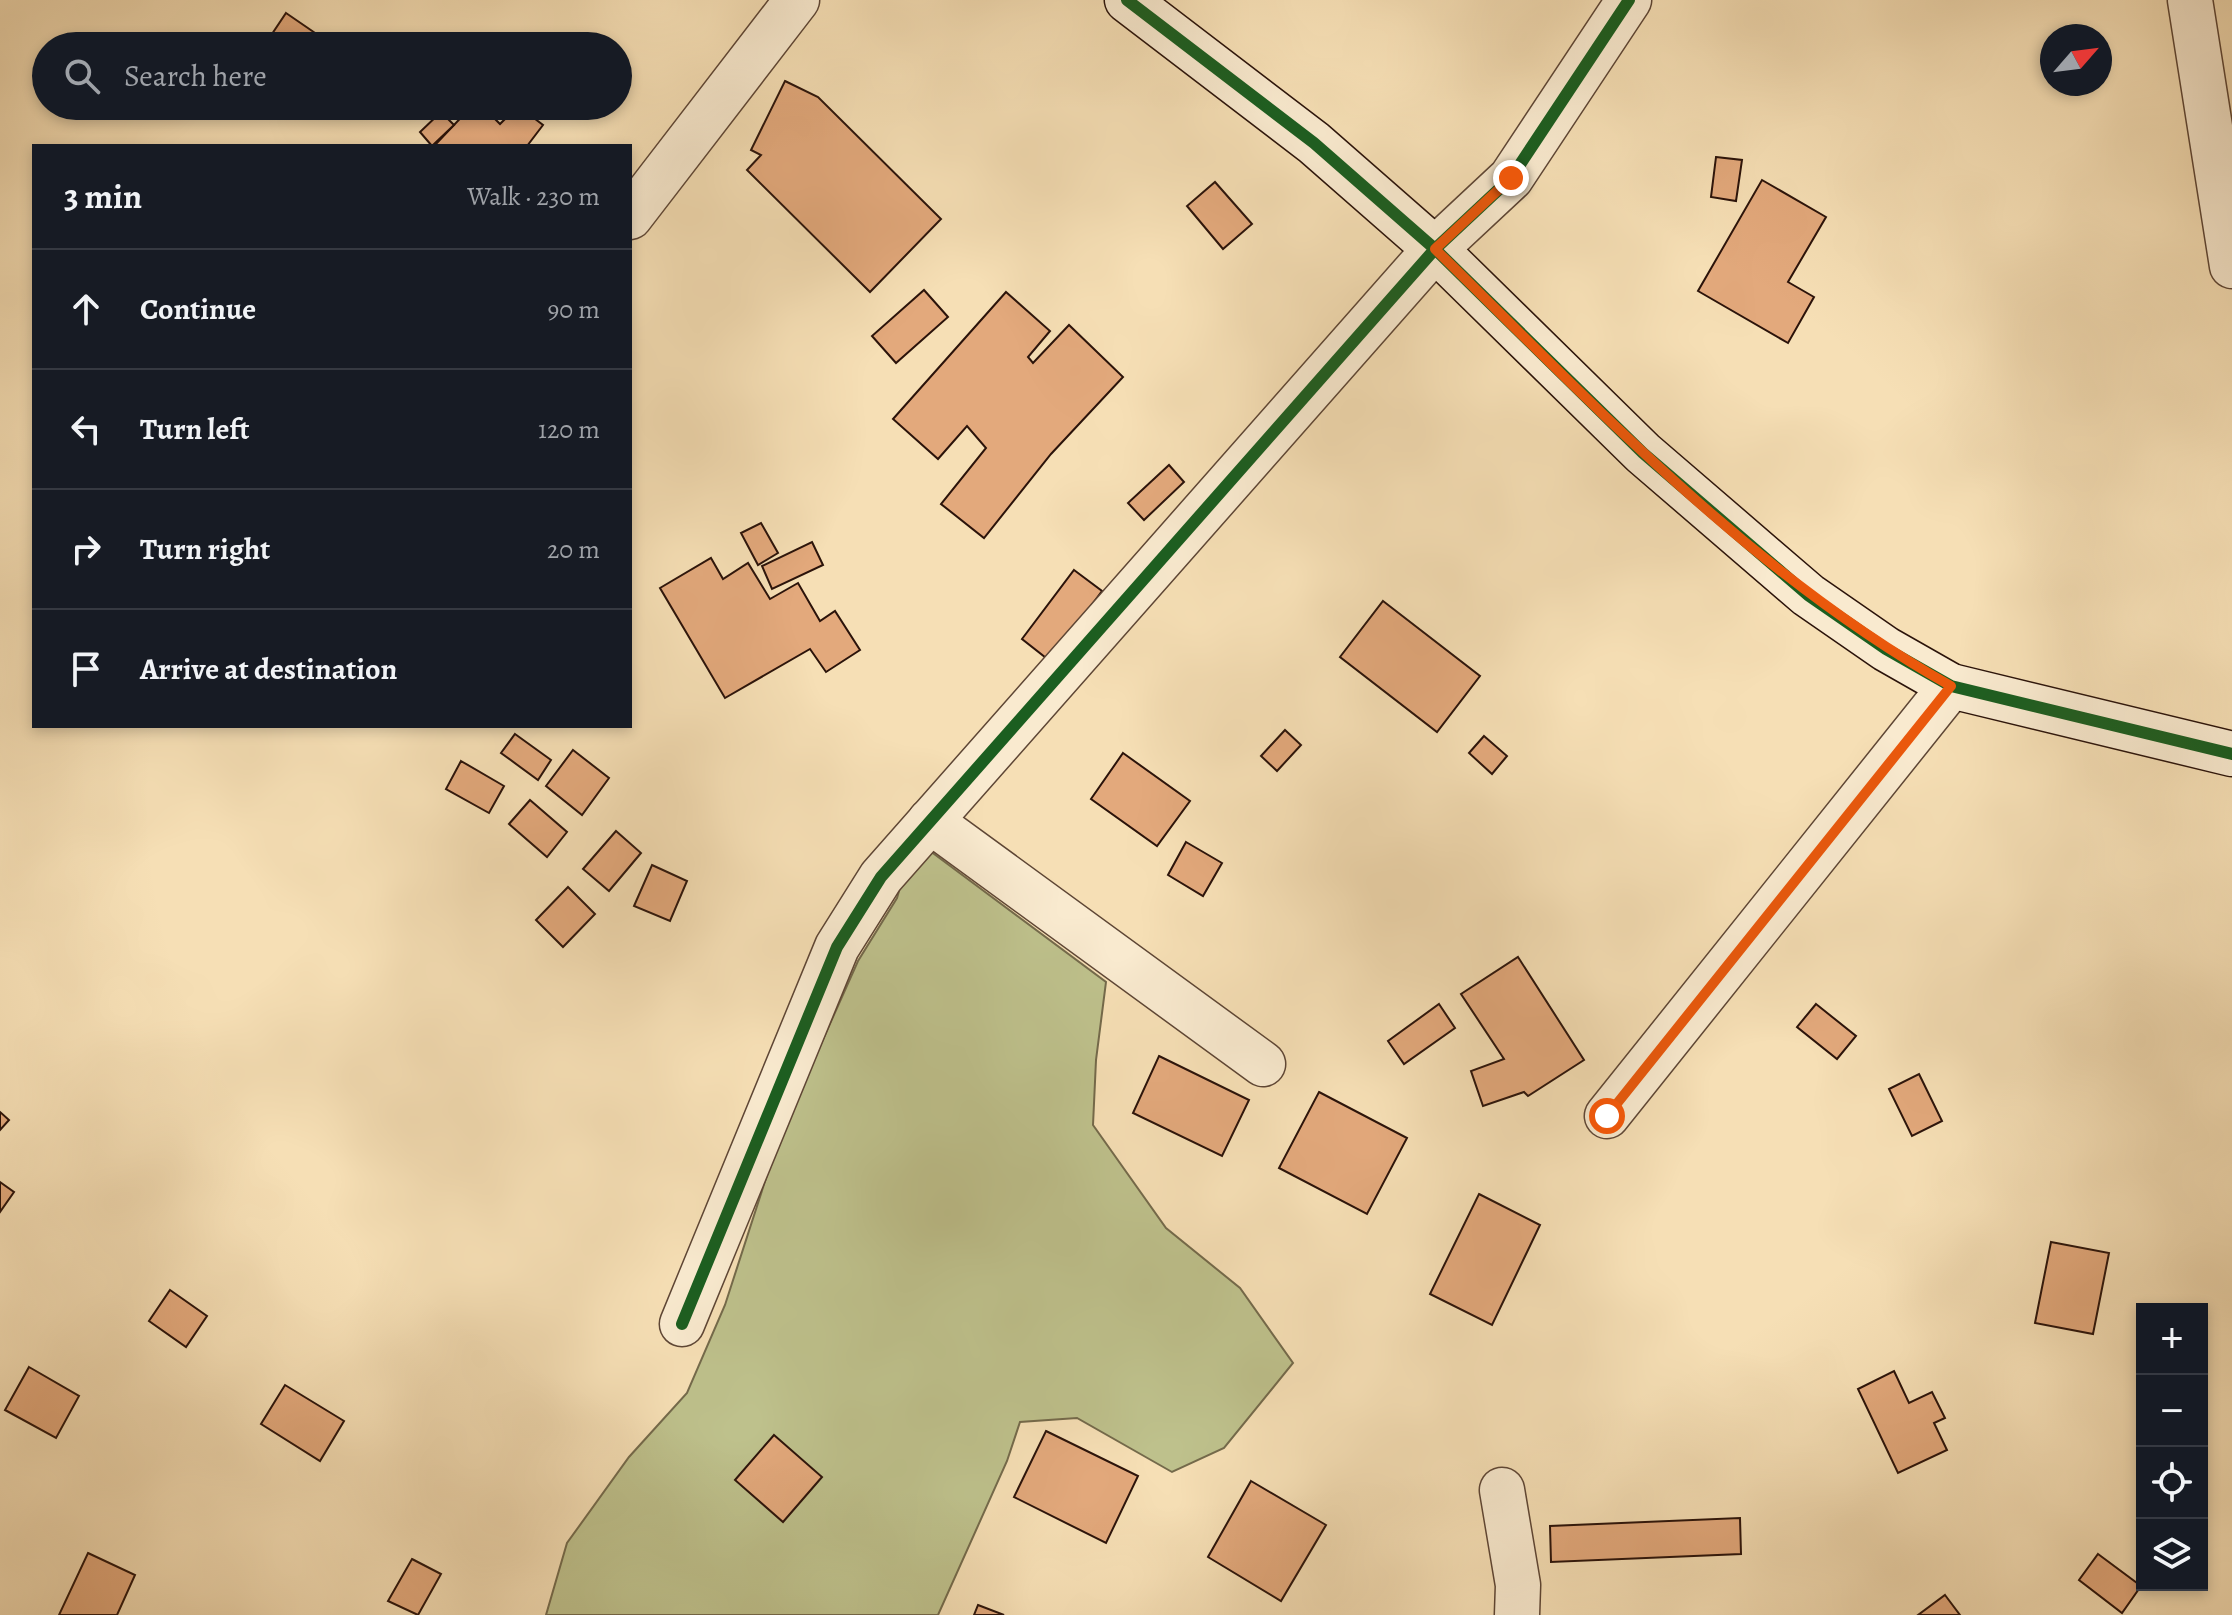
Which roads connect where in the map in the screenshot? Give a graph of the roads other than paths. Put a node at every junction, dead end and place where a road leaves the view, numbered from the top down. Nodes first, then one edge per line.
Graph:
1 (797, 0) edge
2 (1127, 0) edge
3 (1629, 0) edge
4 (2190, 0) edge
5 (632, 214) edge
6 (1435, 249) junction
7 (2232, 266) edge
8 (1951, 686) junction
9 (2232, 754) edge
10 (930, 821) junction
11 (1263, 1064) dead end
12 (1607, 1116) dead end
13 (682, 1324) dead end
14 (1502, 1490) dead end
15 (1517, 1615) edge

1 - 5 street
2 - 6 street
3 - 6 street
4 - 7 street
6 - 8 street
6 - 10 street
8 - 9 street
8 - 12 street
10 - 11 street
10 - 13 street
14 - 15 street

